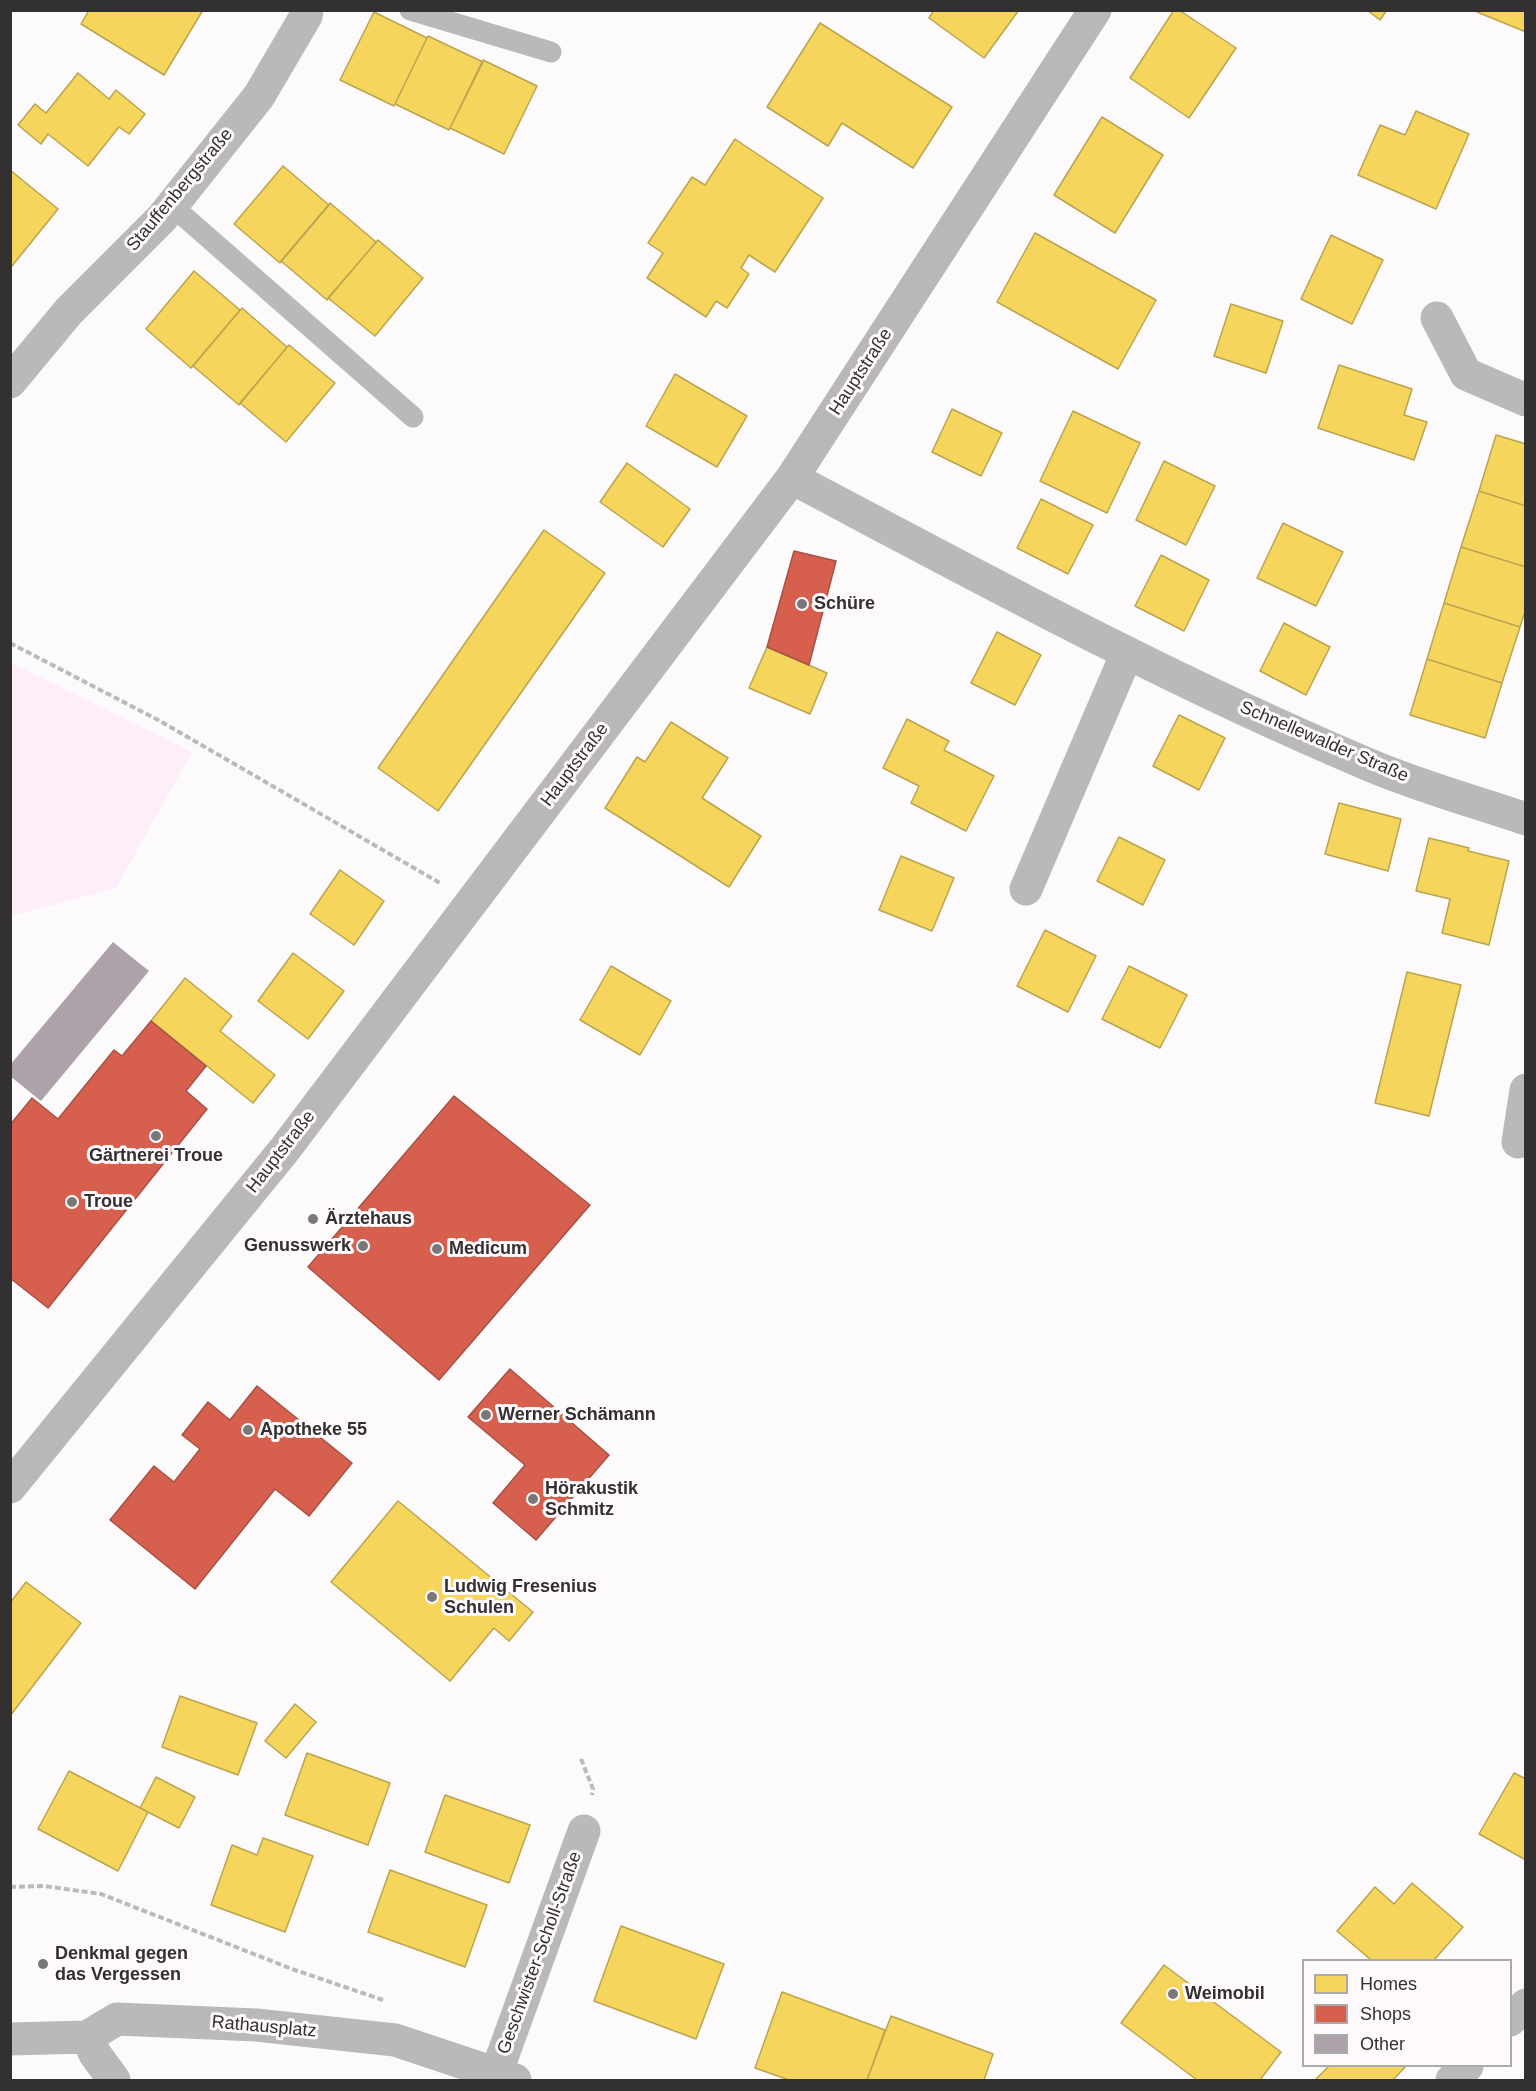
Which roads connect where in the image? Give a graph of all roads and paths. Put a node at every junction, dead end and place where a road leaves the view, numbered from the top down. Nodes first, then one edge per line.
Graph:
1 (307, 10) edge
2 (410, 10) edge
3 (1095, 10) edge
4 (551, 52) dead end
5 (171, 206) junction
6 (1437, 318) dead end
7 (10, 382) edge
8 (1526, 400) edge
9 (413, 417) dead end
10 (792, 478) junction
11 (10, 643) edge
12 (1127, 653) junction
13 (1526, 819) edge
14 (1026, 889) dead end
15 (472, 901) junction
16 (1526, 1090) edge
17 (1518, 1142) dead end
18 (10, 1487) edge
19 (584, 1831) dead end
20 (10, 1887) edge
21 (387, 2001) dead end
22 (1526, 2005) edge
23 (1512, 2018) edge
24 (87, 2037) junction
25 (10, 2038) edge
26 (1466, 2067) edge
27 (506, 2077) edge
28 (114, 2080) edge
29 (1452, 2080) edge

1 - 5 street, Stauffenbergstraße
2 - 4 lane
3 - 10 main road, Hauptstraße
5 - 7 street, Stauffenbergstraße
5 - 9 lane
6 - 8 street
10 - 12 street, Schnellewalder Straße
10 - 15 main road, Hauptstraße
11 - 15 path
12 - 13 street, Schnellewalder Straße
12 - 14 street
15 - 18 main road, Hauptstraße
16 - 17 street
19 - 27 street, Geschwister-Scholl-Straße
20 - 21 path
22 - 23 street
24 - 25 street
24 - 27 street, Rathausplatz
24 - 28 street
26 - 29 street

